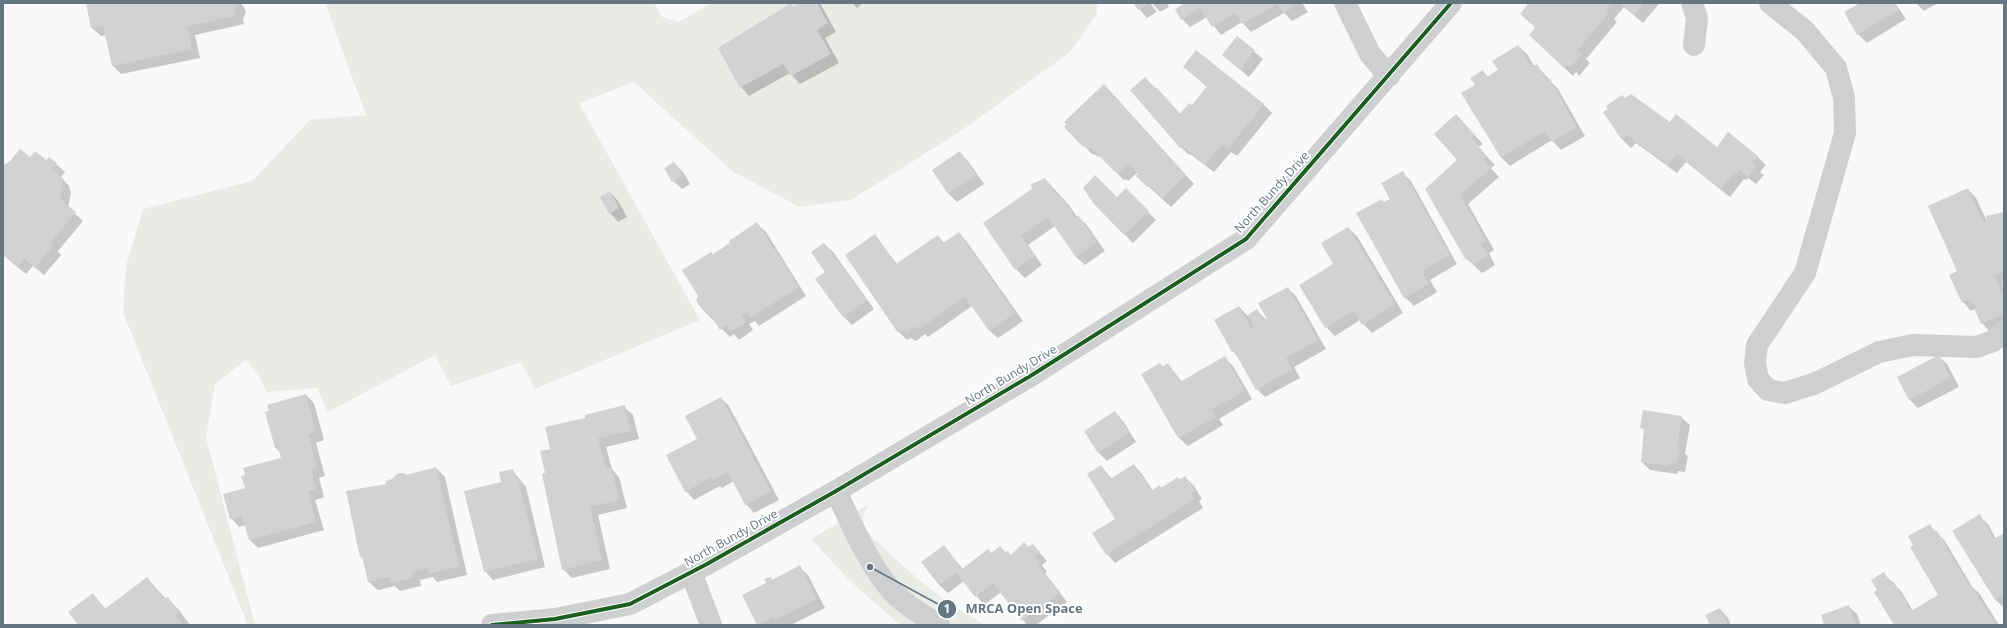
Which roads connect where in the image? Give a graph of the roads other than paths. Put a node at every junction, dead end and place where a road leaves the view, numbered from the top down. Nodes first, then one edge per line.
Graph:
1 (1345, 3) edge
2 (1451, 3) edge
3 (1692, 3) edge
4 (1770, 3) edge
5 (1694, 45) dead end
6 (1389, 76) junction
7 (2004, 331) edge
8 (836, 491) junction
9 (691, 572) junction
10 (492, 625) edge
11 (711, 625) edge
12 (939, 625) edge

1 - 6 street
2 - 6 street, North Bundy Drive
3 - 5 street
4 - 7 street
6 - 8 street, North Bundy Drive
8 - 9 street, North Bundy Drive
8 - 12 street
9 - 10 street, North Bundy Drive
9 - 11 street

